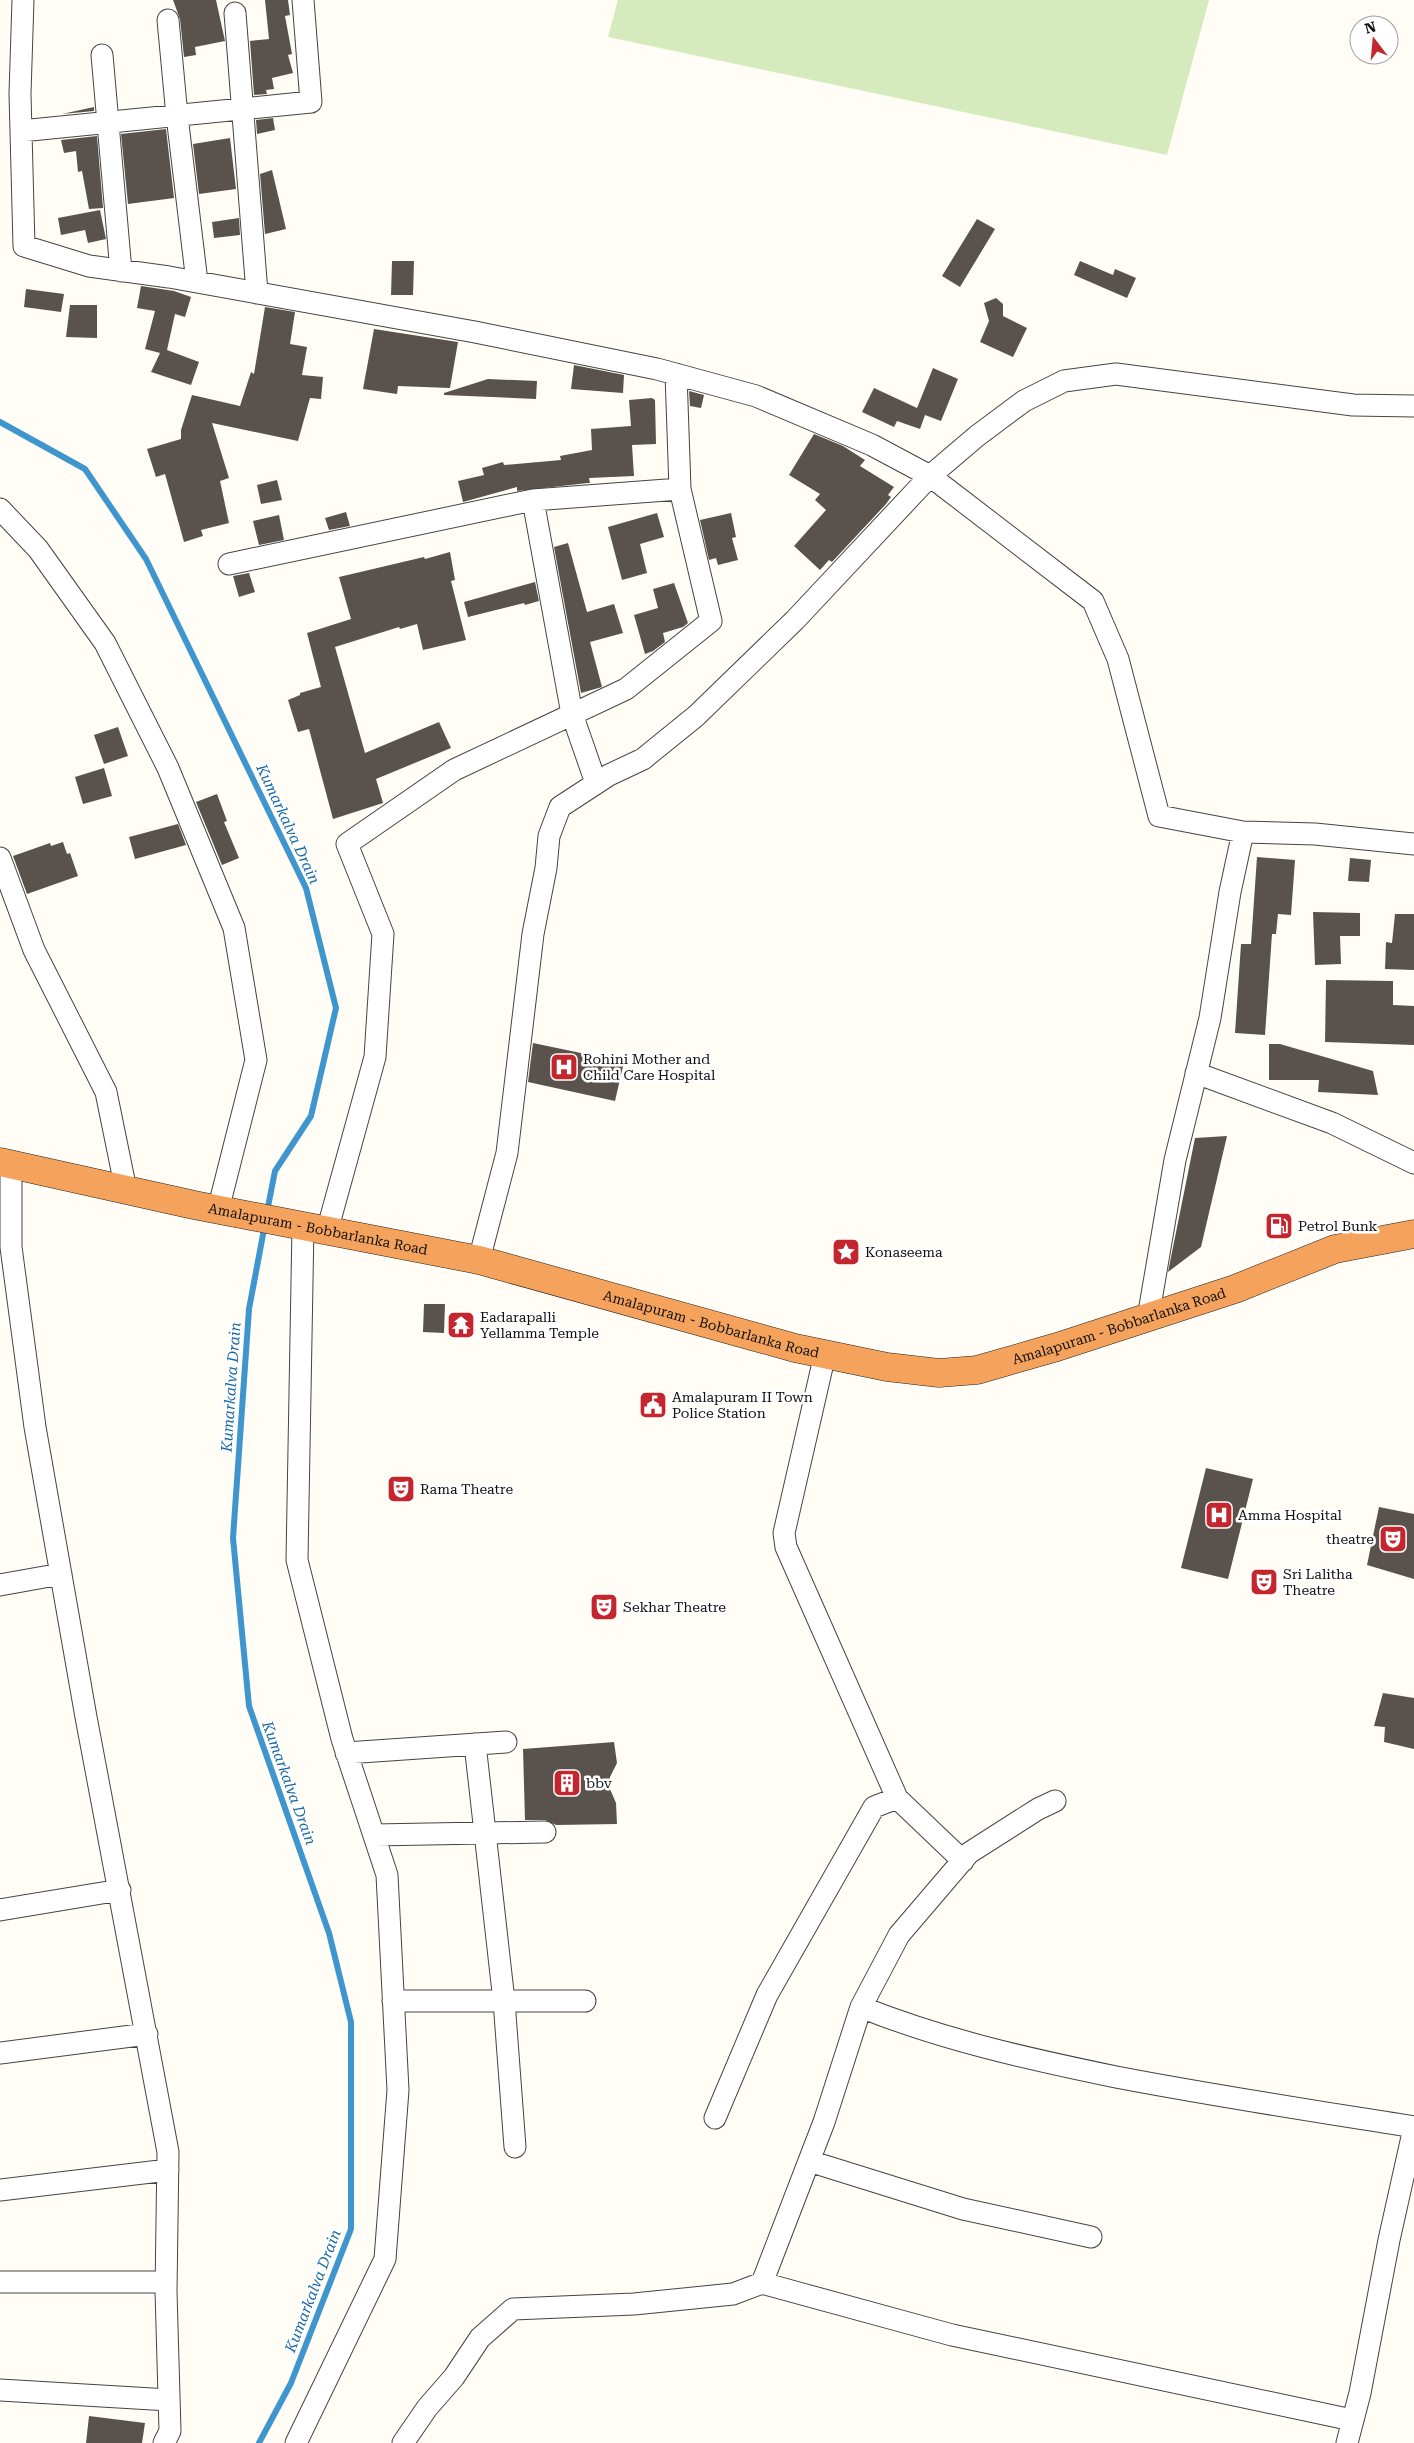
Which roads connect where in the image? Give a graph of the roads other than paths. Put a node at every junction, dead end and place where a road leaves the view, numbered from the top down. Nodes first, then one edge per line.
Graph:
1 (23, 0) edge
2 (303, 0) edge
3 (235, 13) dead end
4 (168, 20) dead end
5 (102, 55) dead end
6 (242, 109) junction
7 (177, 116) junction
8 (109, 122) junction
9 (21, 131) junction
10 (121, 270) junction
11 (197, 282) junction
12 (257, 293) junction
13 (676, 374) junction
14 (1414, 406) edge
15 (930, 476) junction
16 (680, 489) junction
17 (533, 500) junction
18 (0, 509) edge
19 (229, 564) dead end
20 (572, 714) junction
21 (596, 783) junction
22 (1243, 832) junction
23 (1414, 844) edge
24 (0, 858) edge
25 (1196, 1073) junction
26 (1414, 1163) edge
27 (6, 1164) edge
28 (126, 1190) junction
29 (218, 1210) junction
30 (315, 1228) junction
31 (1414, 1234) edge
32 (6, 1256) edge
33 (478, 1260) junction
34 (1148, 1318) junction
35 (825, 1354) junction
36 (61, 1574) junction
37 (0, 1585) edge
38 (506, 1742) dead end
39 (475, 1744) junction
40 (346, 1753) junction
41 (897, 1798) junction
42 (1055, 1801) dead end
43 (545, 1832) dead end
44 (485, 1833) junction
45 (374, 1835) junction
46 (963, 1860) junction
47 (120, 1890) junction
48 (0, 1910) edge
49 (393, 2001) junction
50 (504, 2001) junction
51 (585, 2001) dead end
52 (861, 2007) junction
53 (147, 2034) junction
54 (0, 2053) edge
55 (715, 2118) dead end
56 (1414, 2127) edge
57 (515, 2147) dead end
58 (809, 2161) junction
59 (168, 2170) junction
60 (1409, 2175) edge
61 (0, 2190) edge
62 (1090, 2237) dead end
63 (0, 2282) edge
64 (166, 2282) junction
65 (762, 2283) junction
66 (0, 2390) edge
67 (169, 2400) junction
68 (1352, 2420) junction
69 (164, 2443) edge
70 (296, 2443) edge
71 (403, 2443) edge
72 (1346, 2443) edge

1 - 9 street
2 - 6 street
3 - 6 street
4 - 7 street
5 - 8 street
6 - 7 street
6 - 12 street
7 - 8 street
7 - 11 street
8 - 9 street
8 - 10 street
9 - 10 street
10 - 11 street
11 - 12 street
12 - 13 street
13 - 15 street
13 - 16 street
14 - 15 street
15 - 21 street
15 - 22 street
16 - 17 street
16 - 20 street
17 - 19 street
17 - 20 street
18 - 29 street
20 - 21 street
20 - 30 street
21 - 33 street
22 - 23 street
22 - 25 street
24 - 28 street
25 - 26 street
25 - 34 street
27 - 28 highway, Amalapuram - Bobbarlanka Road
27 - 32 street
28 - 29 highway, Amalapuram - Bobbarlanka Road
29 - 30 highway, Amalapuram - Bobbarlanka Road
30 - 33 highway, Amalapuram - Bobbarlanka Road
30 - 40 street
31 - 34 highway, Amalapuram - Bobbarlanka Road
32 - 36 street
33 - 35 highway, Amalapuram - Bobbarlanka Road
34 - 35 highway, Amalapuram - Bobbarlanka Road
35 - 41 street
36 - 37 street
36 - 47 street
38 - 39 street
39 - 40 street
39 - 44 street
40 - 45 street
41 - 46 street
41 - 55 street
42 - 46 street
43 - 44 street
44 - 45 street
44 - 50 street
45 - 49 street
46 - 52 street
47 - 48 street
47 - 53 street
49 - 50 street
49 - 70 street
50 - 51 street
50 - 57 street
52 - 56 street
52 - 58 street
53 - 54 street
53 - 59 street
56 - 60 street
58 - 62 street
58 - 65 street
59 - 61 street
59 - 64 street
60 - 68 street
63 - 64 street
64 - 67 street
65 - 68 street
65 - 71 street
66 - 67 street
67 - 69 street
68 - 72 street

